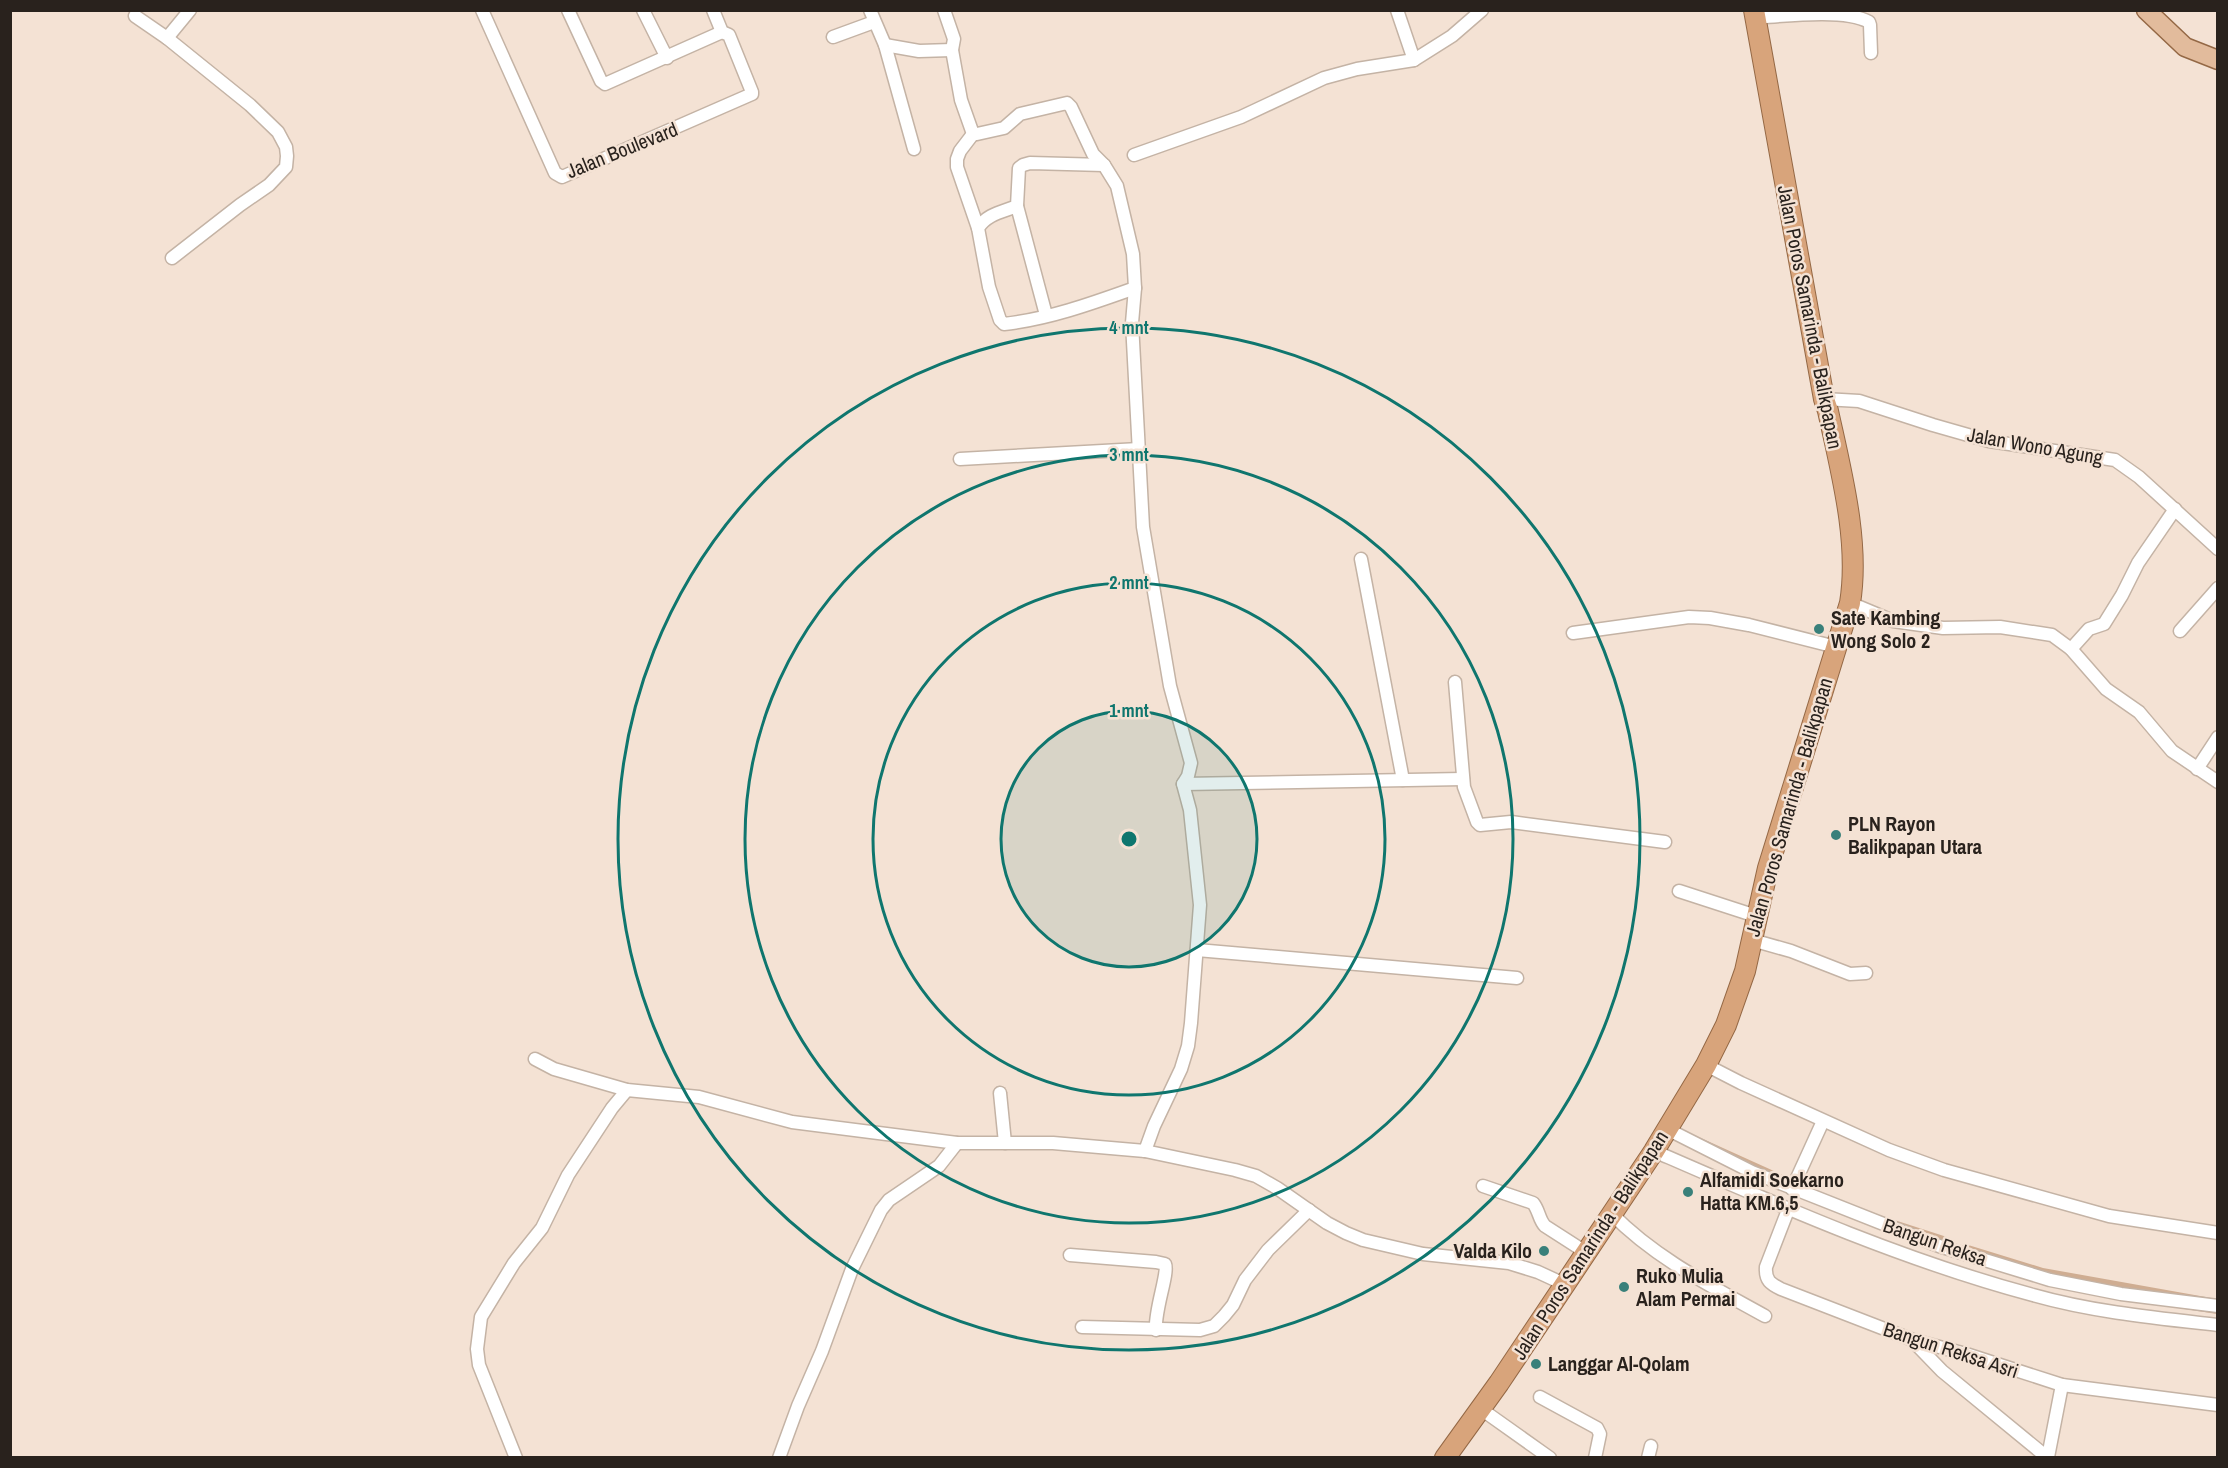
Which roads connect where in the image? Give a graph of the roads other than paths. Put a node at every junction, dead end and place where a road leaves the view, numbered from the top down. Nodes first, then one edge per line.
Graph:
1 (190, 10) edge
2 (482, 10) edge
3 (568, 10) edge
4 (643, 10) edge
5 (713, 10) edge
6 (944, 10) edge
7 (1397, 10) edge
8 (1482, 10) edge
9 (2145, 10) edge
10 (1754, 14) edge
11 (135, 16) dead end
12 (872, 16) edge
13 (722, 32) junction
14 (167, 38) junction
15 (833, 38) dead end
16 (885, 45) junction
17 (952, 50) junction
18 (1871, 53) dead end
19 (666, 58) junction
20 (1414, 60) junction
21 (2217, 60) edge
22 (973, 134) junction
23 (914, 149) dead end
24 (1134, 155) dead end
25 (1104, 165) junction
26 (1017, 206) junction
27 (978, 228) junction
28 (172, 258) dead end
29 (1135, 288) junction
30 (1046, 315) junction
31 (1824, 399) junction
32 (1139, 448) junction
33 (960, 459) dead end
34 (2175, 509) junction
35 (2217, 549) edge
36 (1361, 559) dead end
37 (2217, 588) edge
38 (1850, 603) junction
39 (2180, 631) dead end
40 (1573, 633) dead end
41 (1836, 647) junction
42 (2071, 649) junction
43 (1455, 682) dead end
44 (2217, 737) edge
45 (2197, 769) junction
46 (1463, 779) junction
47 (1403, 780) junction
48 (2217, 782) edge
49 (1183, 784) junction
50 (1665, 842) dead end
51 (1679, 891) dead end
52 (1756, 916) junction
53 (1752, 940) junction
54 (1197, 950) junction
55 (1866, 973) dead end
56 (1517, 978) dead end
57 (535, 1059) dead end
58 (1706, 1065) junction
59 (627, 1090) junction
60 (1000, 1093) dead end
61 (1823, 1121) junction
62 (1666, 1129) junction
63 (957, 1143) junction
64 (1005, 1143) junction
65 (1145, 1151) junction
66 (1654, 1151) junction
67 (1483, 1186) dead end
68 (1792, 1189) junction
69 (1309, 1210) junction
70 (1788, 1210) junction
71 (1612, 1214) junction
72 (2217, 1233) edge
73 (1950, 1249) junction
74 (1587, 1253) junction
75 (1070, 1255) dead end
76 (1943, 1269) junction
77 (1564, 1284) junction
78 (2217, 1306) edge
79 (1764, 1316) dead end
80 (2217, 1325) edge
81 (1082, 1327) dead end
82 (1156, 1330) junction
83 (1912, 1340) junction
84 (2062, 1385) junction
85 (1540, 1397) dead end
86 (2217, 1405) edge
87 (1481, 1409) junction
88 (2048, 1457) edge
89 (516, 1458) edge
90 (779, 1458) edge
91 (1445, 1458) edge
92 (1550, 1458) edge
93 (1595, 1458) edge

1 - 14 street
2 - 13 street, Jalan Boulevard
3 - 19 street
4 - 19 street
5 - 13 street
6 - 17 street
7 - 20 street
8 - 20 street
9 - 21 main road
10 - 18 street
10 - 31 highway, Jalan Poros Samarinda - Balikpapan
11 - 14 street
12 - 15 street
12 - 16 street
13 - 19 street
14 - 28 street
16 - 17 street
16 - 23 street
17 - 22 street
20 - 24 street
22 - 25 street
22 - 27 street
25 - 26 street
25 - 29 street
26 - 27 street
26 - 30 street
27 - 30 street
29 - 30 street
29 - 32 street
31 - 34 street, Jalan Wono Agung
31 - 38 highway, Jalan Poros Samarinda - Balikpapan
32 - 33 street
32 - 49 street
34 - 35 street, Jalan Wono Agung
34 - 42 street
36 - 47 street
37 - 39 street
38 - 41 highway, Jalan Poros Samarinda - Balikpapan
38 - 42 street
40 - 41 street
41 - 52 highway, Jalan Poros Samarinda - Balikpapan
42 - 45 street
43 - 46 street
44 - 45 street
45 - 48 street
46 - 47 street
46 - 50 street
47 - 49 street
49 - 54 street
51 - 52 street
52 - 53 highway, Jalan Poros Samarinda - Balikpapan
53 - 55 street
53 - 58 highway, Jalan Poros Samarinda - Balikpapan
54 - 56 street
54 - 65 street
57 - 59 street
58 - 61 street
58 - 62 highway, Jalan Poros Samarinda - Balikpapan
59 - 63 street
59 - 89 street
60 - 64 street
61 - 68 street
61 - 72 street
62 - 66 highway, Jalan Poros Samarinda - Balikpapan
62 - 68 street, Bangun Reksa
63 - 64 street
63 - 90 street
64 - 65 street
65 - 69 street
66 - 70 street
66 - 71 highway, Jalan Poros Samarinda - Balikpapan
67 - 74 street
68 - 73 street, Bangun Reksa
69 - 77 street
69 - 82 street
70 - 76 street
70 - 83 street, Bangun Reksa Asri
71 - 74 highway, Jalan Poros Samarinda - Balikpapan
71 - 79 street
73 - 76 street
73 - 78 street, Bangun Reksa
74 - 77 highway, Jalan Poros Samarinda - Balikpapan
75 - 82 street
76 - 80 street
77 - 87 highway, Jalan Poros Samarinda - Balikpapan
81 - 82 street
83 - 84 street, Bangun Reksa Asri
83 - 88 street
84 - 86 street, Bangun Reksa Asri
84 - 88 street
85 - 93 street
87 - 91 highway, Jalan Poros Samarinda - Balikpapan
87 - 92 street

